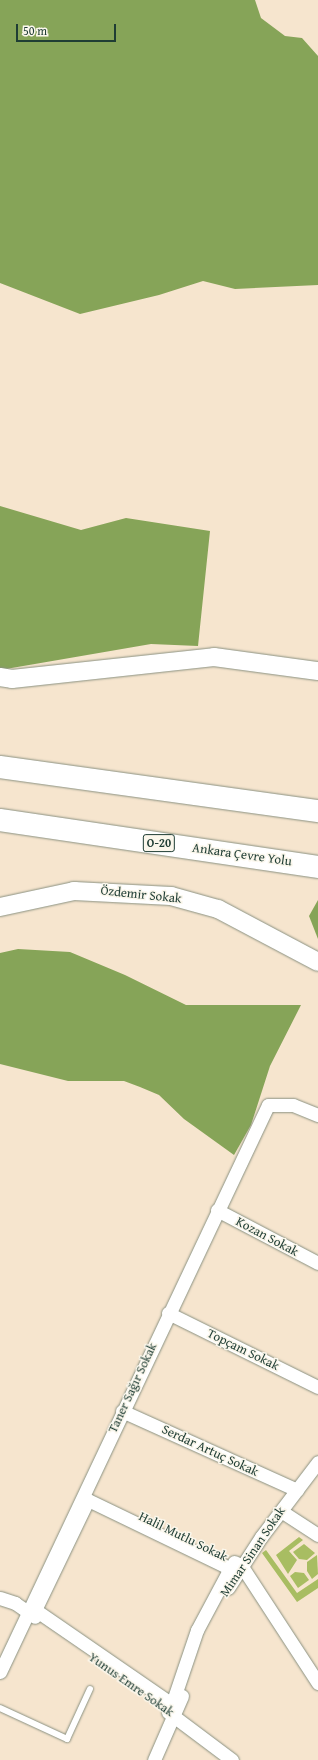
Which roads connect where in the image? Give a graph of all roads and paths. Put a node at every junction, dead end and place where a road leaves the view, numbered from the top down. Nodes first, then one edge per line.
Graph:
1 (318, 671) edge
2 (0, 677) edge
3 (0, 767) edge
4 (318, 811) edge
5 (0, 820) edge
6 (318, 866) edge
7 (0, 907) edge
8 (318, 962) edge
9 (318, 1115) edge
10 (217, 1210) junction
11 (318, 1263) edge
12 (168, 1313) junction
13 (318, 1387) edge
14 (122, 1411) junction
15 (318, 1462) edge
16 (85, 1490) junction
17 (297, 1490) junction
18 (281, 1511) junction
19 (318, 1535) edge
20 (241, 1565) junction
21 (0, 1598) edge
22 (28, 1612) junction
23 (0, 1672) edge
24 (318, 1683) edge
25 (90, 1689) dead end
26 (0, 1708) edge
27 (173, 1710) junction
28 (154, 1760) edge
29 (232, 1760) edge

1 - 2 street
3 - 4 highway
5 - 6 highway, Ankara Çevre Yolu / O-20
7 - 8 street, Özdemir Sokak
9 - 10 street, Taner Sağır Sokak
10 - 11 street, Kozan Sokak
10 - 12 street, Taner Sağır Sokak
12 - 13 street, Topçam Sokak
12 - 14 street, Taner Sağır Sokak
14 - 16 street, Taner Sağır Sokak
14 - 17 street, Serdar Artuç Sokak
15 - 17 street, Mimar Sinan Sokak
16 - 20 street, Halil Mutlu Sokak
16 - 22 street, Taner Sağır Sokak
17 - 18 street, Mimar Sinan Sokak
18 - 19 street
18 - 20 street, Mimar Sinan Sokak
20 - 24 street, Halil Mutlu Sokak
20 - 27 street, Mimar Sinan Sokak
21 - 22 street, Yunus Emre Sokak
22 - 23 street, Taner Sağır Sokak
22 - 27 street, Yunus Emre Sokak
25 - 26 lane
27 - 27 street
27 - 28 street, Mimar Sinan Sokak
27 - 29 street, Yunus Emre Sokak

